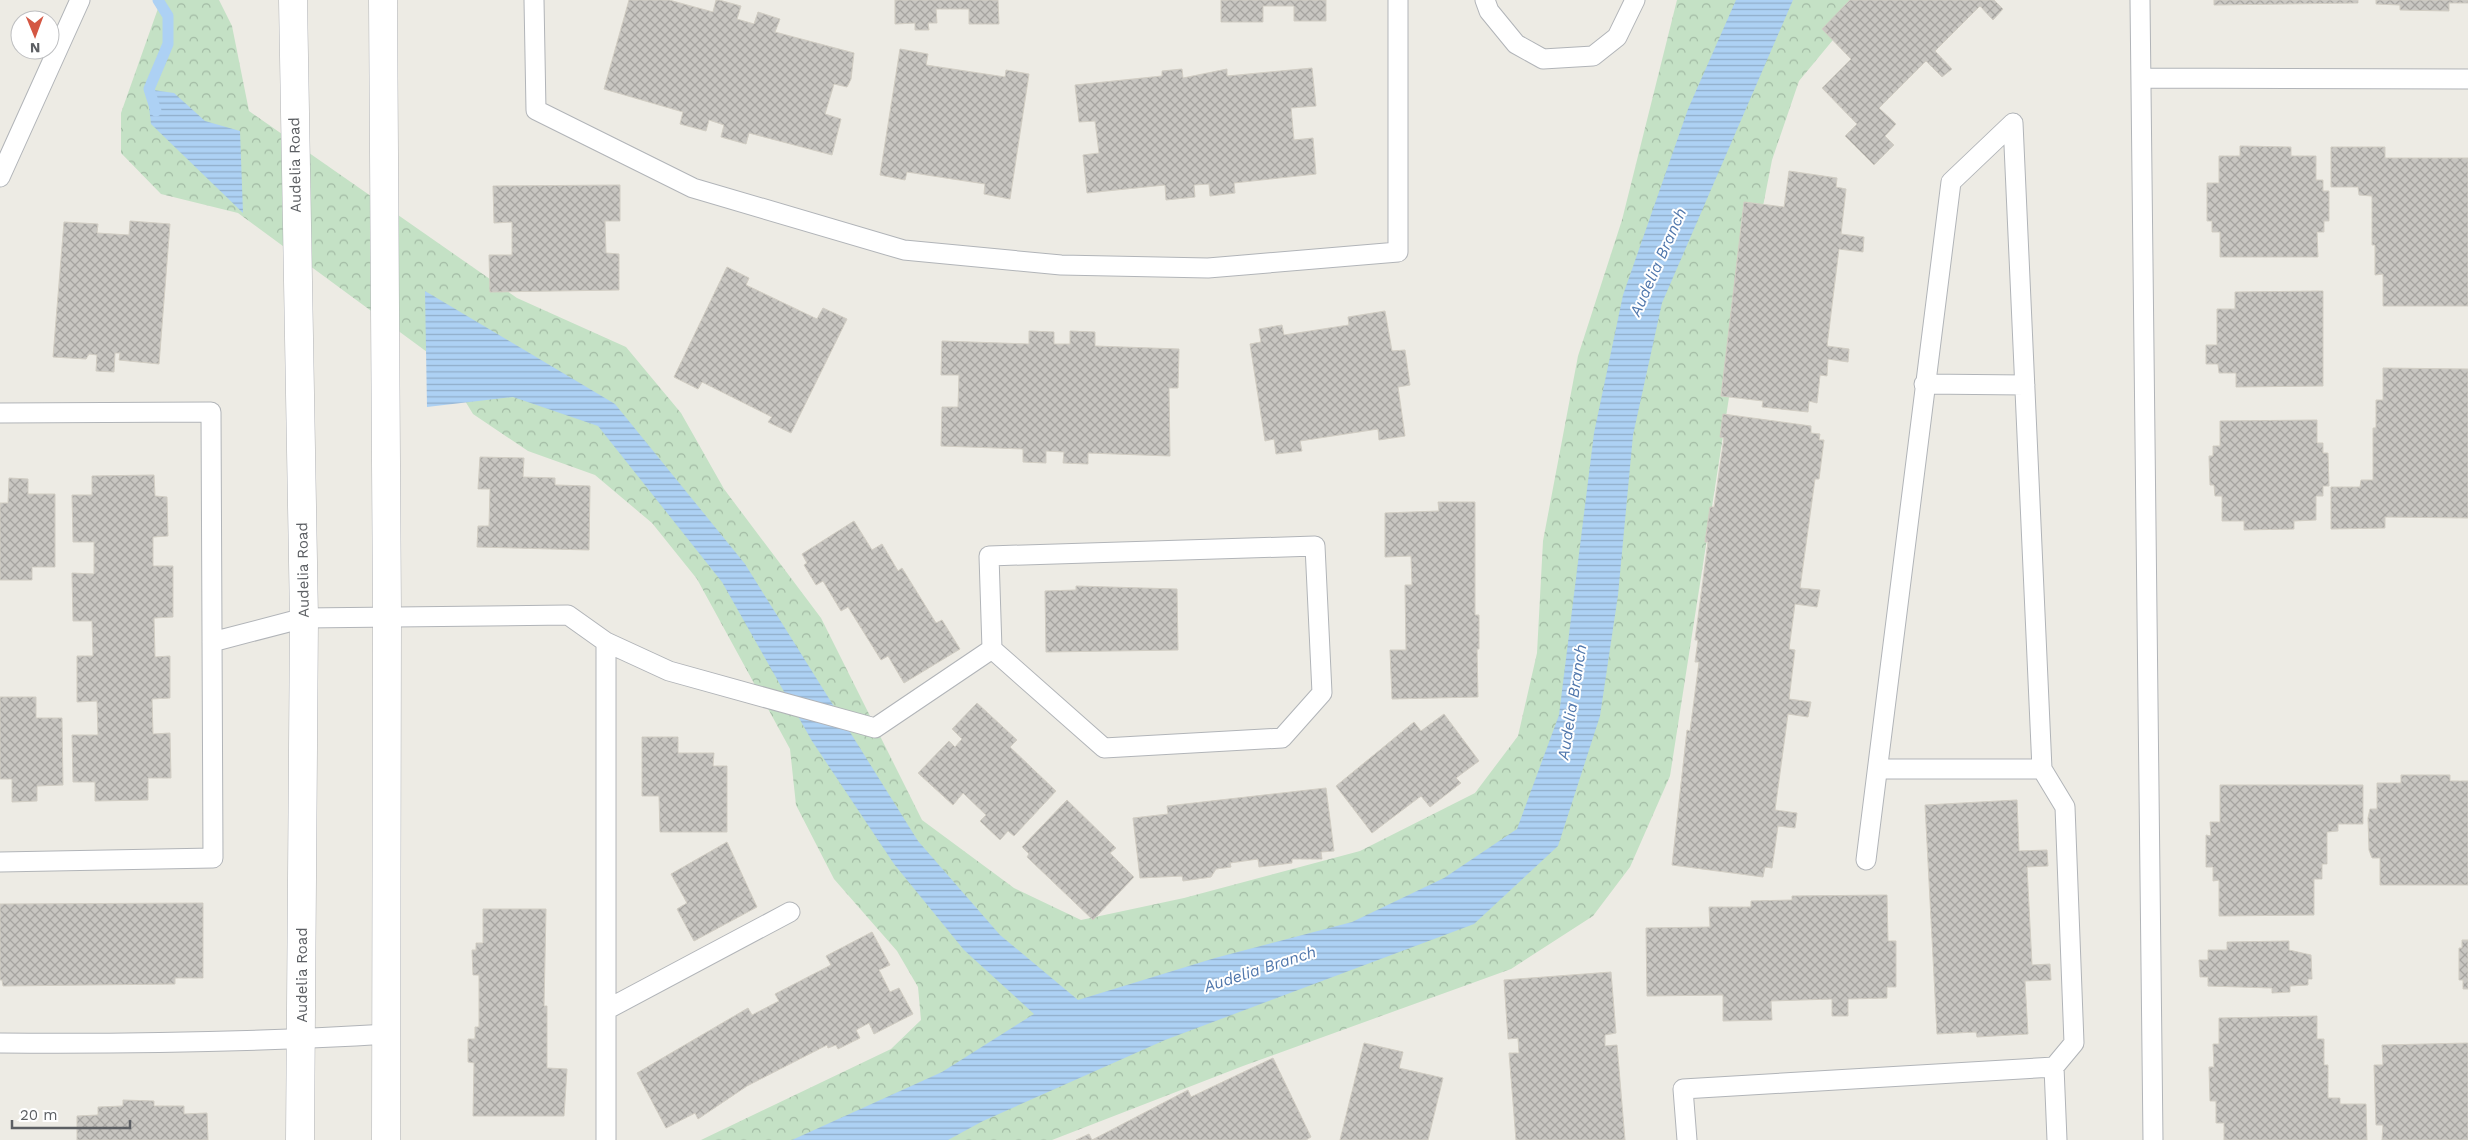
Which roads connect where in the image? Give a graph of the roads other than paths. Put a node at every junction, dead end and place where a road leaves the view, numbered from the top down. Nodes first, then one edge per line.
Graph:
1 (80, 0) edge
2 (293, 0) edge
3 (383, 0) edge
4 (534, 0) edge
5 (1398, 0) edge
6 (1485, 0) edge
7 (1635, 0) edge
8 (2140, 0) edge
9 (2142, 78) junction
10 (2468, 80) edge
11 (0, 177) edge
12 (1924, 384) junction
13 (2025, 385) junction
14 (0, 413) edge
15 (387, 616) junction
16 (304, 618) junction
17 (212, 642) junction
18 (606, 642) junction
19 (992, 649) junction
20 (1878, 769) junction
21 (2042, 769) junction
22 (1866, 860) dead end
23 (0, 862) edge
24 (790, 912) dead end
25 (606, 1010) junction
26 (388, 1034) junction
27 (301, 1039) junction
28 (0, 1043) edge
29 (2054, 1067) junction
30 (300, 1140) edge
31 (386, 1140) edge
32 (606, 1140) edge
33 (1687, 1140) edge
34 (2057, 1140) edge
35 (2153, 1140) edge

1 - 11 lane
2 - 16 main road, Audelia Road
3 - 15 main road
4 - 5 lane
6 - 7 lane
8 - 9 lane
9 - 10 lane
9 - 35 lane
12 - 13 lane
12 - 13 lane
12 - 20 lane
13 - 21 lane
14 - 17 lane
15 - 16 lane
15 - 18 lane
15 - 26 main road
16 - 17 lane
16 - 27 main road, Audelia Road
17 - 23 lane
18 - 19 lane
18 - 25 lane
19 - 19 lane
20 - 21 lane
20 - 22 lane
21 - 29 lane
24 - 25 lane
25 - 32 lane
26 - 27 lane
26 - 31 main road
27 - 28 lane
27 - 30 main road, Audelia Road
29 - 33 lane
29 - 34 lane

